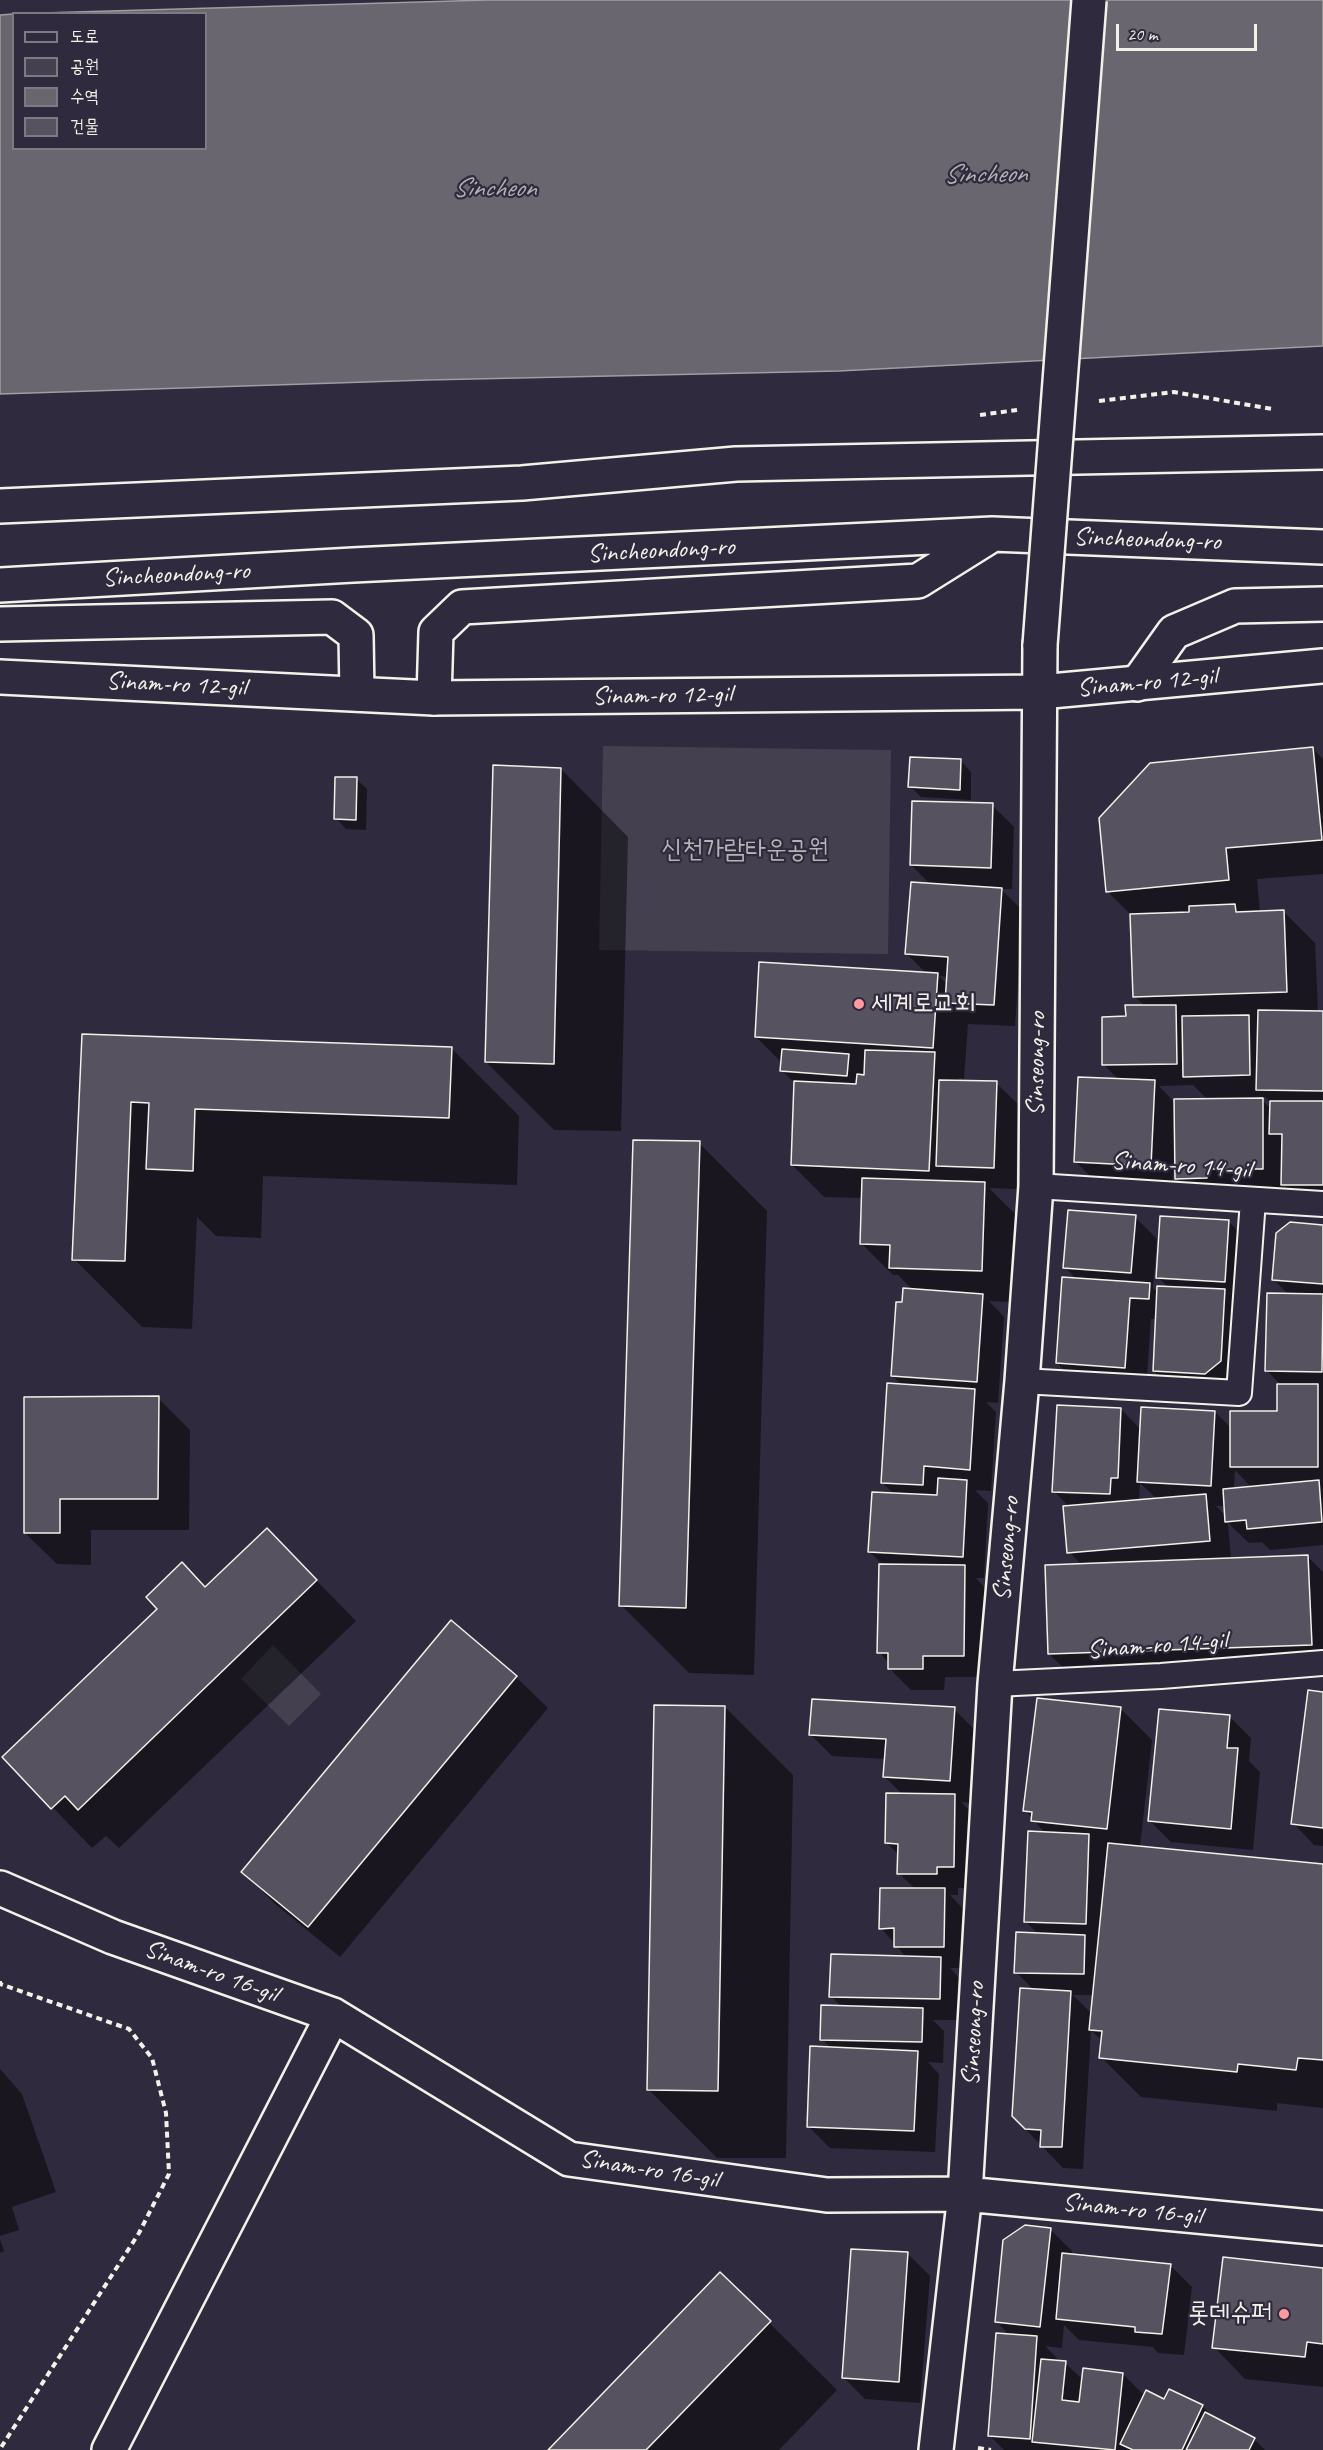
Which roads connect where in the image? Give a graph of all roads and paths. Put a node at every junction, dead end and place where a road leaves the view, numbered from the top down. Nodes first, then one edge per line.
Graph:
1 (1089, 0) edge
2 (1323, 452) edge
3 (0, 506) edge
4 (992, 534) junction
5 (1323, 547) edge
6 (0, 585) edge
7 (1323, 604) edge
8 (0, 624) edge
9 (1323, 666) edge
10 (0, 677) edge
11 (1137, 684) junction
12 (1040, 692) junction
13 (357, 694) junction
14 (434, 698) junction
15 (1036, 1186) junction
16 (1253, 1200) junction
17 (1323, 1204) edge
18 (1022, 1381) junction
19 (1323, 1663) edge
20 (995, 1684) junction
21 (0, 1888) edge
22 (0, 1981) edge
23 (333, 2015) junction
24 (965, 2194) junction
25 (1323, 2228) edge
26 (0, 2449) edge
27 (109, 2450) edge
28 (936, 2450) edge

1 - 12 street, Sinseong-ro, bridge
2 - 3 street
4 - 5 street, Sincheondong-ro
4 - 6 street, Sincheondong-ro
4 - 14 street
7 - 11 street
8 - 13 street
9 - 11 street, Sinam-ro 12-gil
10 - 13 street, Sinam-ro 12-gil
11 - 12 street, Sinam-ro 12-gil
12 - 14 street, Sinam-ro 12-gil
12 - 15 street, Sinseong-ro
13 - 14 street, Sinam-ro 12-gil
15 - 16 lane, Sinam-ro 14-gil
15 - 18 street, Sinseong-ro
16 - 17 lane, Sinam-ro 14-gil
16 - 18 lane
18 - 20 street, Sinseong-ro
19 - 20 lane, Sinam-ro 14-gil
20 - 24 street, Sinseong-ro
21 - 23 street, Sinam-ro 16-gil
22 - 26 path
23 - 24 street, Sinam-ro 16-gil
23 - 27 street
24 - 25 street, Sinam-ro 16-gil
24 - 28 street, Sinseong-ro

